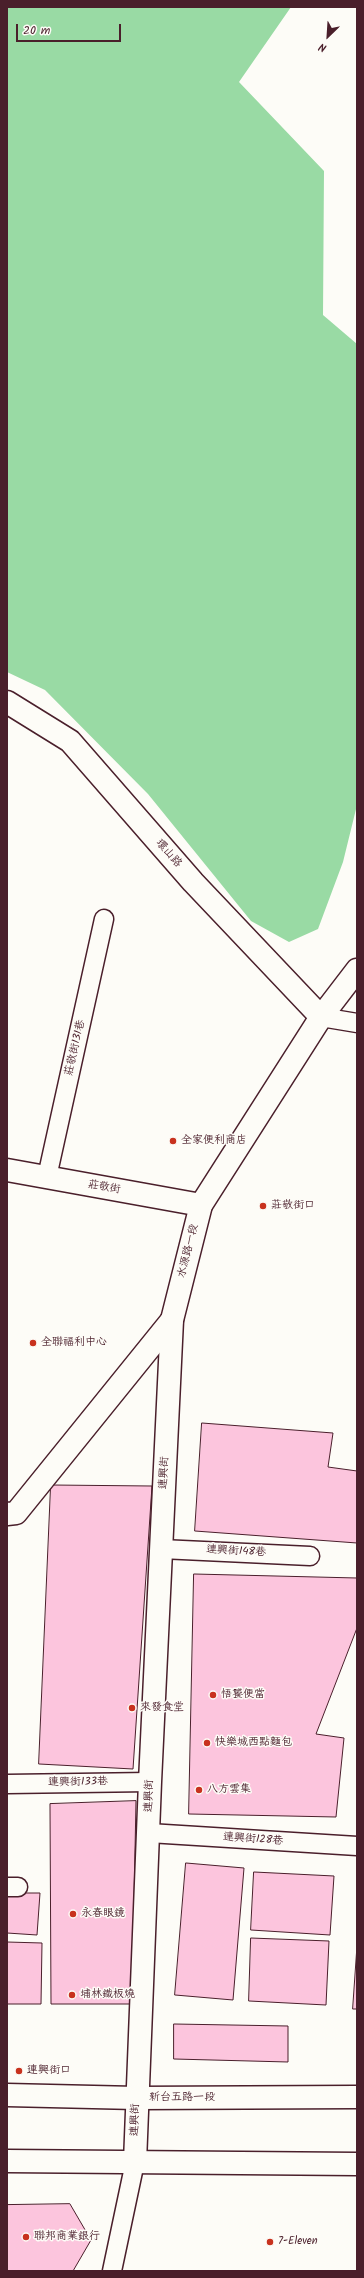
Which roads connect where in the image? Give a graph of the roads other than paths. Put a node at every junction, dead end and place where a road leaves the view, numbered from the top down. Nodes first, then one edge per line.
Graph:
1 (7, 702) edge
2 (104, 919) dead end
3 (357, 970) edge
4 (321, 1017) junction
5 (357, 1023) edge
6 (7, 1170) edge
7 (47, 1177) junction
8 (201, 1205) junction
9 (172, 1320) junction
10 (7, 1514) edge
11 (161, 1548) junction
12 (310, 1556) dead end
13 (150, 1782) junction
14 (7, 1784) edge
15 (149, 1832) junction
16 (357, 1846) edge
17 (7, 2095) edge
18 (357, 2097) edge
19 (136, 2098) junction
20 (7, 2161) edge
21 (135, 2162) junction
22 (357, 2164) edge
23 (112, 2271) edge

1 - 4 street, 環山路
2 - 7 lane, 莊敬街131巷
3 - 4 street, 水源路一段
4 - 5 lane
4 - 8 street, 水源路一段
6 - 7 street, 莊敬街
7 - 8 street, 莊敬街
8 - 9 street, 水源路一段
9 - 10 street, 水源路一段
9 - 11 street, 連興街
11 - 12 lane, 連興街148巷
11 - 13 street, 連興街
13 - 14 lane, 連興街133巷
13 - 15 street, 連興街
15 - 16 lane, 連興街128巷
15 - 19 street, 連興街
17 - 19 street, 新台五路一段
18 - 19 street, 新台五路一段
19 - 21 street, 連興街
20 - 21 street
21 - 22 street
21 - 23 lane, 連興街

